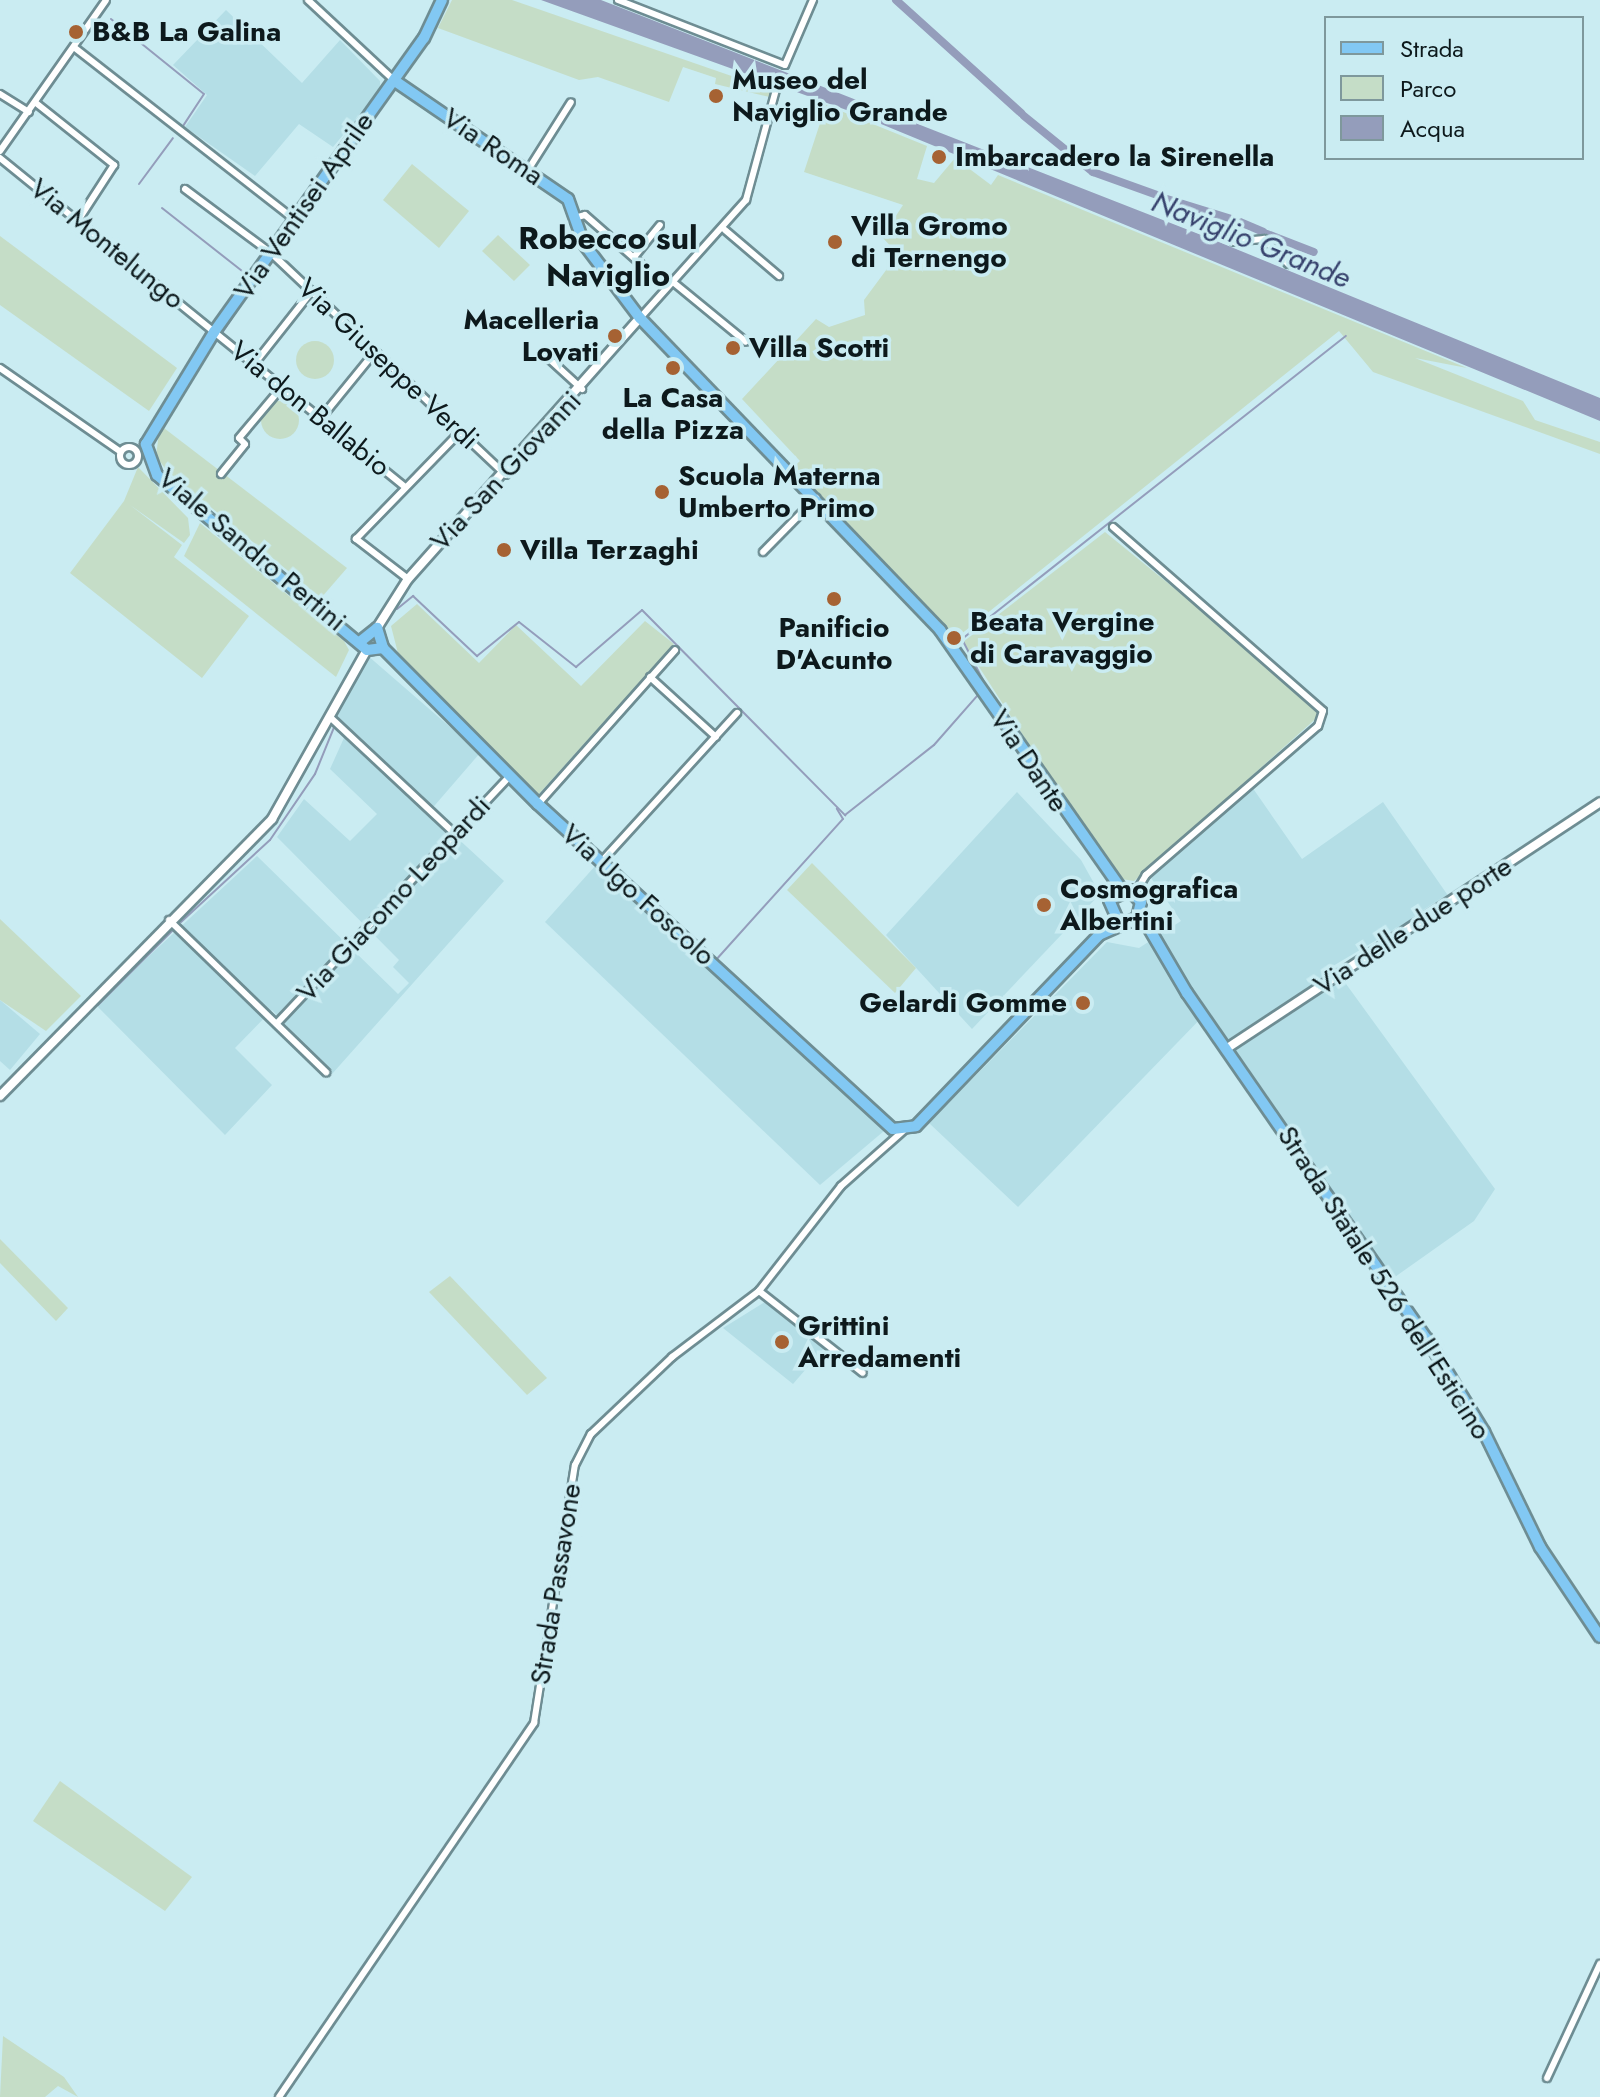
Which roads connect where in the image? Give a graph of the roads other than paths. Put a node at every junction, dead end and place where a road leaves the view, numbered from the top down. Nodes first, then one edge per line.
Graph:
1 (106, 0) edge
2 (308, 0) edge
3 (442, 0) edge
4 (618, 0) edge
5 (813, 0) edge
6 (75, 48) junction
7 (409, 60) junction
8 (378, 66) junction
9 (395, 81) junction
10 (777, 86) dead end
11 (414, 92) junction
12 (0, 94) edge
13 (384, 94) junction
14 (571, 102) dead end
15 (36, 103) junction
16 (29, 112) junction
17 (0, 151) edge
18 (0, 158) edge
19 (528, 170) junction
20 (185, 189) dead end
21 (571, 203) joint
22 (574, 218) junction
23 (79, 219) junction
24 (294, 219) junction
25 (660, 225) dead end
26 (725, 230) junction
27 (1267, 230) dead end
28 (1264, 239) junction
29 (1234, 242) dead end
30 (271, 253) junction
31 (634, 257) junction
32 (1288, 264) dead end
33 (779, 276) dead end
34 (673, 282) junction
35 (620, 289) junction
36 (311, 292) junction
37 (640, 318) junction
38 (214, 332) junction
39 (746, 342) dead end
40 (374, 353) junction
41 (546, 356) dead end
42 (255, 363) junction
43 (0, 368) edge
44 (282, 387) junction
45 (582, 389) junction
46 (321, 418) junction
47 (460, 432) junction
48 (121, 452) junction
49 (142, 452) junction
50 (221, 474) dead end
51 (506, 475) junction
52 (405, 487) junction
53 (816, 498) junction
54 (1113, 527) dead end
55 (763, 552) dead end
56 (408, 579) junction
57 (377, 628) junction
58 (364, 646) junction
59 (383, 648) junction
60 (675, 650) dead end
61 (650, 677) junction
62 (737, 713) dead end
63 (330, 717) junction
64 (716, 737) junction
65 (510, 776) junction
66 (1600, 802) edge
67 (538, 804) junction
68 (455, 834) junction
69 (601, 862) junction
70 (1122, 890) junction
71 (1135, 893) junction
72 (1108, 910) junction
73 (1140, 913) junction
74 (169, 920) junction
75 (1125, 922) junction
76 (1152, 938) junction
77 (1092, 943) junction
78 (278, 1022) junction
79 (1226, 1049) junction
80 (326, 1072) dead end
81 (0, 1096) edge
82 (903, 1131) junction
83 (759, 1291) junction
84 (863, 1373) dead end
85 (1600, 1637) edge
86 (1600, 1964) edge
87 (1547, 2078) dead end
88 (279, 2097) edge

1 - 6 street
2 - 8 street
3 - 7 main road
4 - 5 street
6 - 15 street
6 - 24 street
7 - 9 main road
7 - 11 main road, Via Roma
8 - 9 street
8 - 13 street
9 - 11 main road, Via Roma
9 - 13 main road, Via Ventisei Aprile
10 - 26 street
11 - 19 main road, Via Roma
12 - 16 street
13 - 24 main road, Via Ventisei Aprile
14 - 19 street
15 - 16 street
15 - 23 street
16 - 17 street
18 - 23 street, Via Montelungo
19 - 21 main road, Via Roma
20 - 30 street, Via Giuseppe Verdi
21 - 22 main road, Via Dante
22 - 31 street
22 - 35 main road, Via Dante
23 - 38 street, Via Montelungo
24 - 30 main road, Via Ventisei Aprile
25 - 31 street
26 - 33 street
26 - 34 street
27 - 28 street
28 - 29 street
28 - 32 street
30 - 36 street, Via Giuseppe Verdi
30 - 38 main road, Via Ventisei Aprile
31 - 35 street
34 - 37 street
34 - 39 street
35 - 37 main road, Via Dante
36 - 40 street, Via Giuseppe Verdi
36 - 42 street
37 - 45 street, Via San Giovanni
37 - 53 main road, Via Dante
38 - 42 street, Via don Ballabio
38 - 49 main road, Viale Sandro Pertini
40 - 46 street
40 - 47 street, Via Giuseppe Verdi
41 - 45 street
42 - 44 street, Via don Ballabio
43 - 48 street
44 - 46 street, Via don Ballabio
44 - 50 street
45 - 51 street, Via San Giovanni
46 - 52 street, Via don Ballabio
47 - 51 street, Via Giuseppe Verdi
47 - 52 street
48 - 49 street
48 - 49 street
49 - 58 main road, Viale Sandro Pertini
51 - 56 street, Via San Giovanni
52 - 56 street
53 - 55 street
53 - 70 main road, Via Dante
54 - 71 street
56 - 57 street, Via San Giovanni
57 - 58 main road
57 - 59 main road
58 - 59 main road
58 - 63 street
59 - 65 main road, Via Ugo Foscolo
60 - 61 street
61 - 64 street
61 - 67 street
62 - 64 street
63 - 68 street
63 - 74 street
64 - 69 street
65 - 67 main road, Via Ugo Foscolo
65 - 68 street, Via Giacomo Leopardi
66 - 79 street, Via delle due porte
67 - 69 main road, Via Ugo Foscolo
68 - 78 street, Via Giacomo Leopardi
69 - 82 main road, Via Ugo Foscolo
70 - 71 main road
70 - 72 main road
71 - 73 main road, Strada Statale 526 dell'Esticino
72 - 75 main road, Strada Statale 526 dell'Esticino
72 - 77 main road
73 - 75 main road
73 - 76 main road, Strada Statale 526 dell'Esticino
74 - 78 street
74 - 81 street
75 - 76 main road, Strada Statale 526 dell'Esticino
75 - 77 main road
76 - 79 main road, Strada Statale 526 dell'Esticino
77 - 82 main road
78 - 80 street
79 - 85 main road, Strada Statale 526 dell'Esticino
82 - 83 street, Strada Passavone
83 - 84 street
83 - 88 street, Strada Passavone
86 - 87 street

